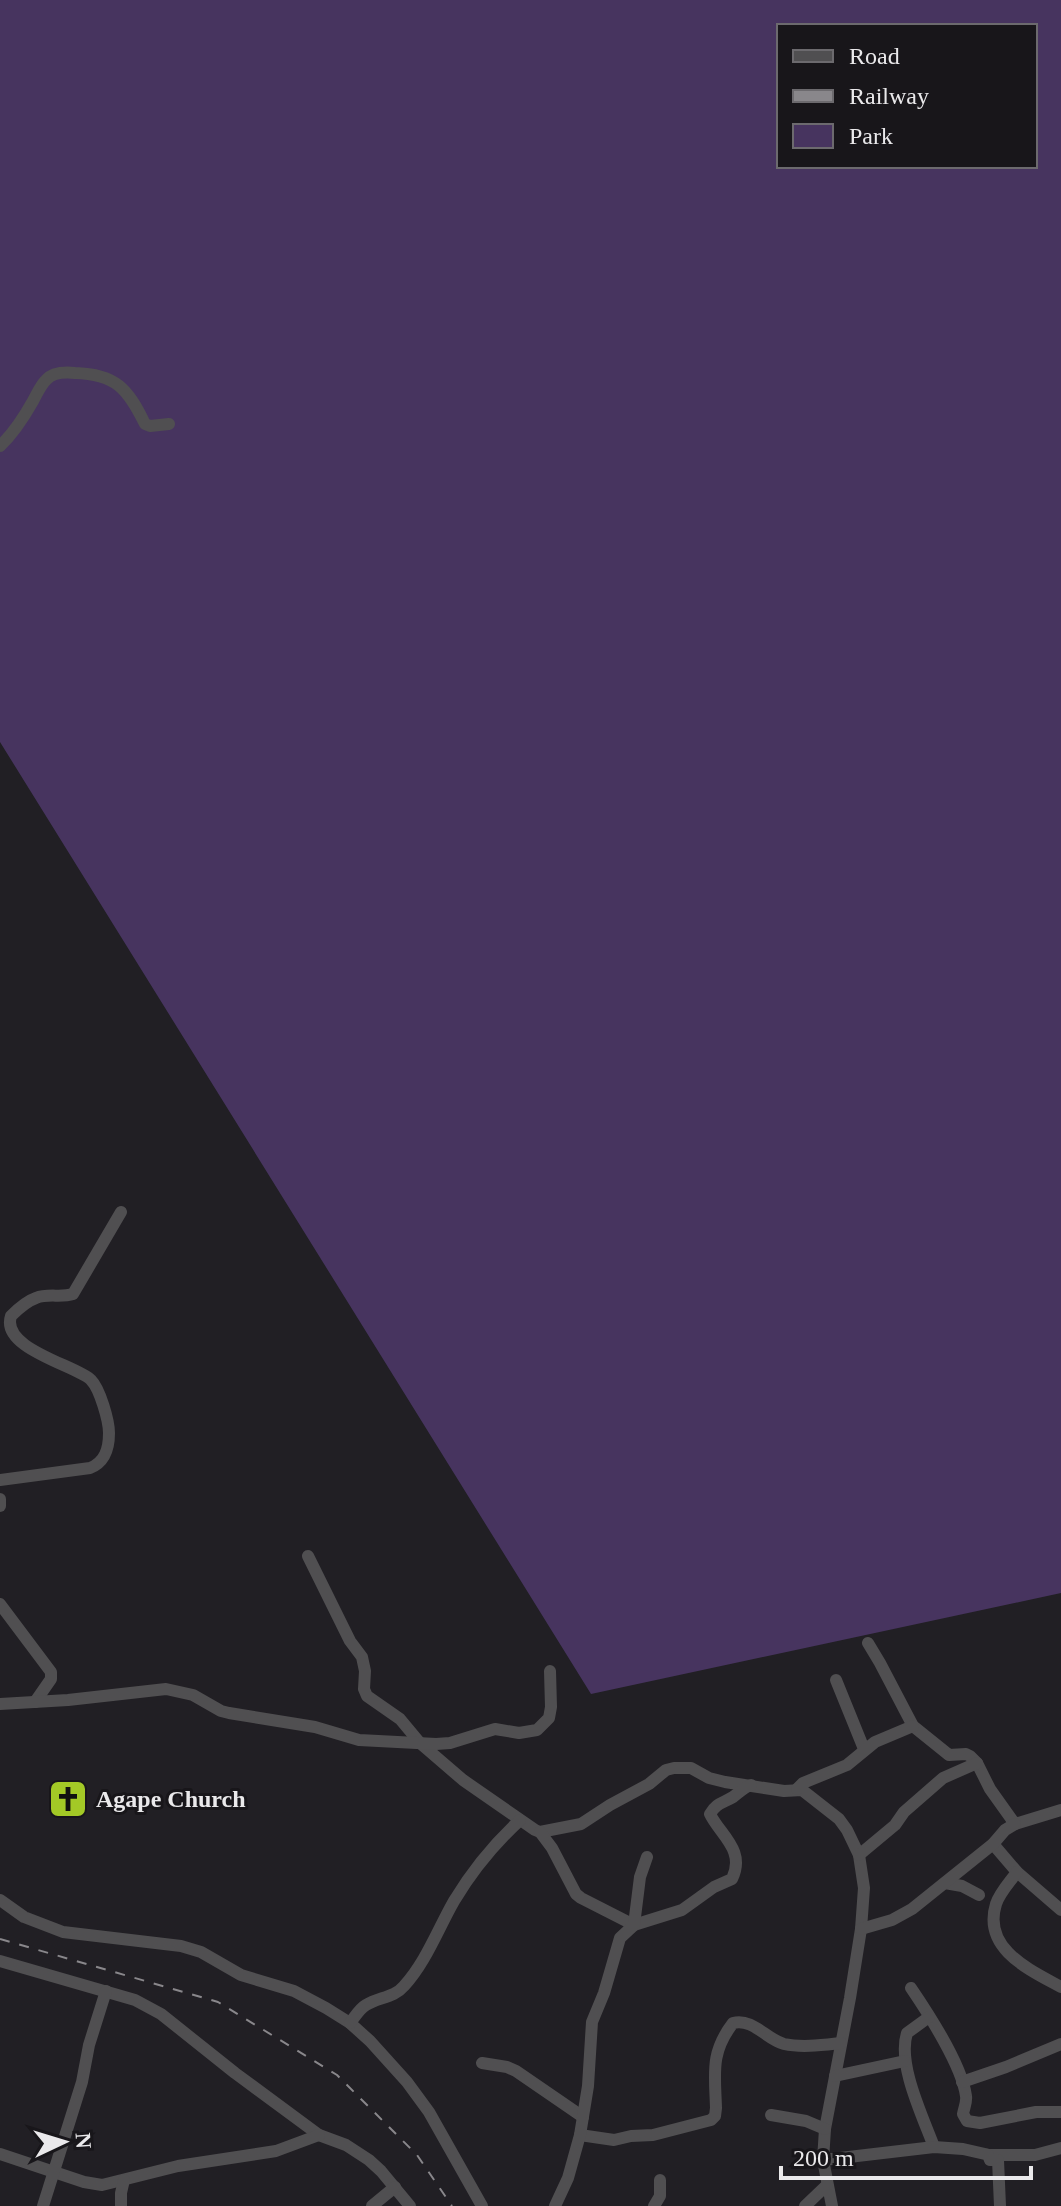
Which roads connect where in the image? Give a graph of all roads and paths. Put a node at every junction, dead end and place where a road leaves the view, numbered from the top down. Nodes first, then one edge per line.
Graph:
1 (169, 424) dead end
2 (0, 446) edge
3 (121, 1212) dead end
4 (2, 1477) edge
5 (0, 1499) edge
6 (0, 1506) edge
7 (308, 1556) dead end
8 (1, 1607) edge
9 (868, 1643) dead end
10 (550, 1671) dead end
11 (836, 1680) dead end
12 (35, 1702) junction
13 (0, 1704) edge
14 (913, 1726) junction
15 (420, 1743) junction
16 (864, 1749) junction
17 (977, 1763) junction
18 (751, 1785) junction
19 (797, 1789) junction
20 (1061, 1810) edge
21 (520, 1820) junction
22 (1015, 1824) junction
23 (540, 1832) junction
24 (993, 1844) junction
25 (859, 1855) junction
26 (647, 1857) dead end
27 (1017, 1872) junction
28 (945, 1883) junction
29 (979, 1895) dead end
30 (0, 1900) edge
31 (1061, 1910) edge
32 (634, 1925) junction
33 (861, 1929) junction
34 (0, 1961) edge
35 (1061, 1987) edge
36 (911, 1988) dead end
37 (106, 1991) junction
38 (929, 2017) junction
39 (350, 2023) junction
40 (841, 2043) junction
41 (1061, 2044) edge
42 (905, 2061) junction
43 (482, 2063) dead end
44 (835, 2076) junction
45 (962, 2082) junction
46 (1061, 2112) edge
47 (771, 2115) dead end
48 (583, 2117) junction
49 (825, 2129) junction
50 (319, 2135) junction
51 (580, 2135) junction
52 (934, 2147) junction
53 (1061, 2148) edge
54 (0, 2154) edge
55 (988, 2155) junction
56 (823, 2160) junction
57 (55, 2172) junction
58 (660, 2180) dead end
59 (827, 2185) junction
60 (395, 2187) junction
61 (122, 2193) edge
62 (43, 2206) edge
63 (372, 2206) edge
64 (410, 2206) edge
65 (482, 2206) edge
66 (555, 2206) edge
67 (654, 2206) edge
68 (805, 2206) edge
69 (832, 2206) edge
70 (1000, 2206) edge

1 - 2 street
3 - 4 street
5 - 6 street
7 - 15 street
8 - 12 street
9 - 14 street
10 - 15 street
11 - 16 street
12 - 13 street
12 - 15 street
14 - 16 street
14 - 17 street
15 - 21 street
16 - 19 street
17 - 22 street
17 - 25 street
18 - 19 street
18 - 23 street
18 - 32 street
19 - 25 street
20 - 22 street
21 - 23 street
21 - 39 street
22 - 24 street
23 - 32 street
24 - 27 street
24 - 28 street
25 - 33 street
26 - 32 street
27 - 31 street
27 - 35 street
28 - 29 street
28 - 33 street
30 - 39 street
32 - 48 street
33 - 40 street
34 - 37 street
36 - 38 street
37 - 50 street
37 - 57 street
38 - 42 street
38 - 45 street
39 - 65 street
40 - 44 street
40 - 51 street
41 - 45 street
42 - 44 street
42 - 52 street
43 - 48 street
44 - 49 street
45 - 46 street
47 - 49 street
48 - 51 street
49 - 56 street
50 - 60 street
50 - 61 street
51 - 66 street
52 - 55 street
52 - 56 street
53 - 55 street
54 - 57 street
55 - 70 street
56 - 59 street
57 - 61 street
57 - 62 street
58 - 67 street
59 - 68 street
59 - 69 street
60 - 63 street
60 - 64 street

